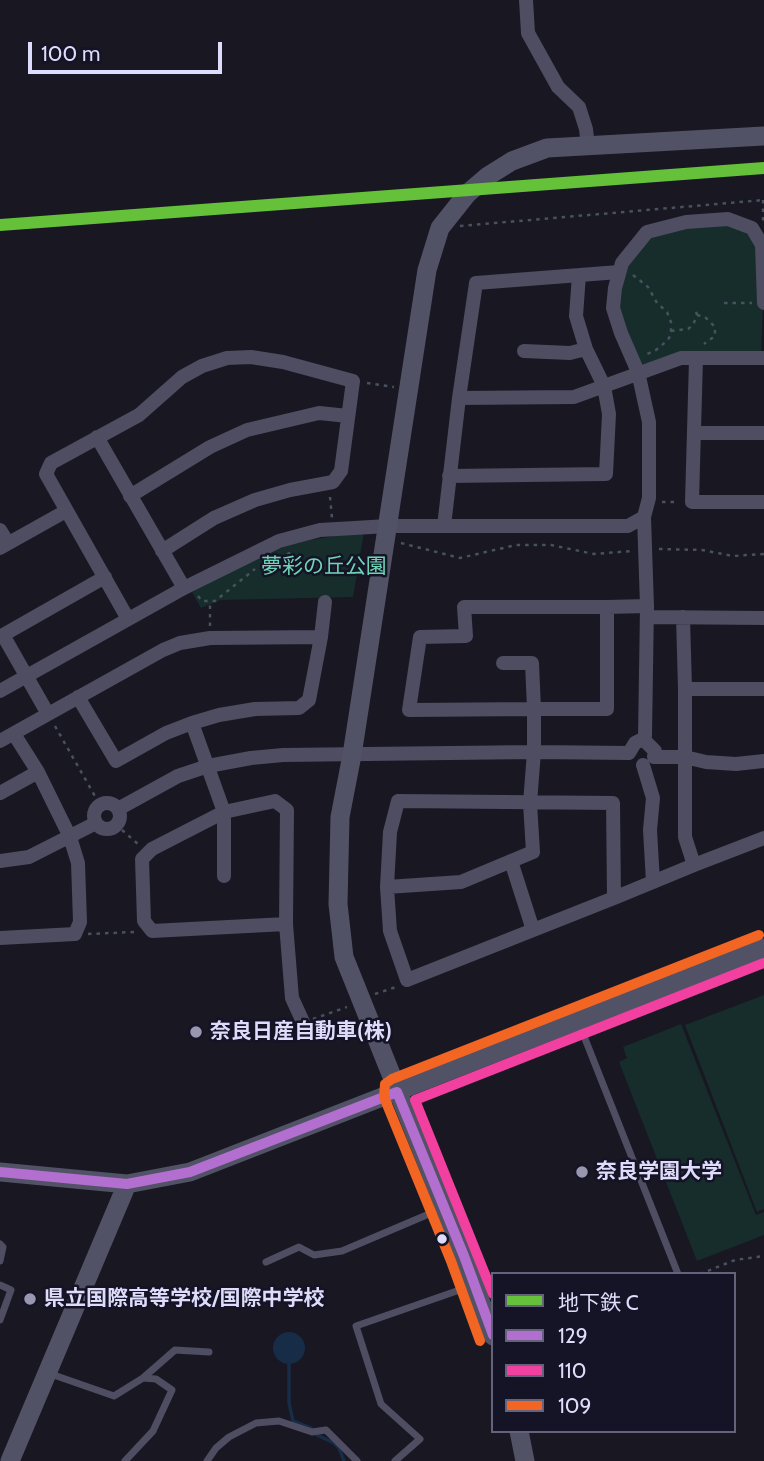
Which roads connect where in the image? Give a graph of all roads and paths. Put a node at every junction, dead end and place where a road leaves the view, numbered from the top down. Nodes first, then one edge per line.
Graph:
1 (526, 0) edge
2 (764, 136) edge
3 (588, 146) junction
4 (764, 200) edge
5 (446, 228) junction
6 (619, 272) junction
7 (579, 275) junction
8 (724, 303) dead end
9 (764, 303) edge
10 (695, 307) dead end
11 (697, 315) junction
12 (671, 331) junction
13 (702, 345) dead end
14 (586, 349) junction
15 (664, 349) dead end
16 (656, 350) junction
17 (524, 351) dead end
18 (764, 358) edge
19 (696, 359) junction
20 (635, 365) junction
21 (353, 381) junction
22 (604, 386) junction
23 (394, 387) dead end
24 (459, 398) junction
25 (348, 416) junction
26 (695, 433) junction
27 (764, 433) edge
28 (97, 437) junction
29 (449, 475) junction
30 (329, 483) junction
31 (130, 496) junction
32 (658, 502) dead end
33 (692, 502) junction
34 (764, 502) edge
35 (66, 511) junction
36 (644, 517) junction
37 (332, 520) dead end
38 (444, 526) junction
39 (0, 530) edge
40 (392, 533) junction
41 (4, 545) edge
42 (646, 549) junction
43 (300, 550) dead end
44 (162, 551) junction
45 (764, 554) edge
46 (280, 557) dead end
47 (256, 569) dead end
48 (105, 577) junction
49 (189, 589) junction
50 (210, 601) junction
51 (325, 602) dead end
52 (607, 607) junction
53 (647, 612) junction
54 (683, 618) junction
55 (764, 618) edge
56 (128, 619) junction
57 (1, 636) edge
58 (321, 637) junction
59 (210, 638) junction
60 (503, 663) dead end
61 (27, 676) junction
62 (685, 689) junction
63 (764, 690) edge
64 (0, 691) edge
65 (79, 697) junction
66 (534, 709) junction
67 (48, 714) junction
68 (192, 723) junction
69 (14, 734) junction
70 (643, 740) junction
71 (0, 741) edge
72 (534, 752) junction
73 (629, 753) junction
74 (352, 755) junction
75 (685, 757) junction
76 (649, 761) junction
77 (764, 761) edge
78 (208, 766) junction
79 (38, 772) junction
80 (0, 793) edge
81 (530, 803) junction
82 (100, 804) junction
83 (118, 809) junction
84 (224, 812) junction
85 (96, 823) junction
86 (122, 830) dead end
87 (70, 837) junction
88 (764, 838) edge
89 (147, 854) junction
90 (0, 861) edge
91 (512, 861) junction
92 (694, 865) junction
93 (224, 876) dead end
94 (653, 882) junction
95 (387, 887) junction
96 (614, 898) junction
97 (286, 924) junction
98 (533, 930) junction
99 (152, 931) junction
100 (75, 934) junction
101 (0, 938) edge
102 (764, 948) edge
103 (398, 986) dead end
104 (377, 994) dead end
105 (347, 1007) dead end
106 (309, 1020) joint
107 (578, 1020) junction
108 (397, 1092) junction
109 (0, 1172) edge
110 (127, 1184) junction
111 (444, 1207) junction
112 (0, 1244) edge
113 (764, 1256) edge
114 (0, 1261) edge
115 (266, 1262) dead end
116 (677, 1272) edge
117 (705, 1272) edge
118 (0, 1285) edge
119 (474, 1285) junction
120 (0, 1320) edge
121 (491, 1331) edge
122 (209, 1352) dead end
123 (47, 1373) junction
124 (143, 1378) junction
125 (519, 1433) edge
126 (10, 1461) edge
127 (125, 1461) edge
128 (207, 1461) edge
129 (356, 1461) edge
130 (395, 1461) edge
131 (525, 1461) edge

1 - 3 street
2 - 3 street
3 - 5 street
4 - 5 path
5 - 40 street
6 - 7 street
6 - 9 street
6 - 12 path
6 - 20 street
7 - 14 street
7 - 24 street
8 - 9 path
10 - 11 path
11 - 12 path
11 - 13 path
12 - 16 path
14 - 17 street
14 - 22 street
15 - 16 path
16 - 20 path
18 - 19 street
19 - 20 street
19 - 26 street
20 - 22 street
20 - 36 street
21 - 23 path
21 - 25 street
21 - 28 street
22 - 24 street
22 - 29 street
24 - 29 street
25 - 30 street
25 - 31 street
26 - 27 street
26 - 33 street
28 - 31 street
28 - 35 street
29 - 38 street
30 - 37 path
30 - 44 street
31 - 44 street
32 - 33 path
33 - 34 street
35 - 41 street
35 - 48 street
36 - 38 street
36 - 42 street
38 - 40 street
39 - 41 street
40 - 42 path
40 - 49 street
40 - 74 street
42 - 45 path
42 - 53 street
43 - 46 path
44 - 49 street
47 - 50 path
48 - 56 street
48 - 57 street
49 - 50 path
49 - 56 street
50 - 59 path
51 - 58 street
52 - 53 street
52 - 66 street
52 - 66 street
53 - 54 street
53 - 70 street
54 - 55 street
54 - 62 street
56 - 61 street
57 - 61 street
58 - 59 street
58 - 68 street
59 - 65 street
60 - 66 street
61 - 64 street
61 - 67 street
62 - 63 street
62 - 75 street
65 - 67 street
65 - 68 street
66 - 72 street
67 - 69 street
67 - 82 path
68 - 78 street
69 - 71 street
69 - 79 street
70 - 73 street
70 - 76 street
72 - 73 street
72 - 74 street
72 - 81 street
73 - 76 street
74 - 78 street
74 - 108 street
75 - 76 street
75 - 77 street
75 - 92 street
76 - 94 street
78 - 83 street
78 - 84 street
79 - 80 street
79 - 87 street
81 - 91 street
81 - 95 street
81 - 96 street
82 - 83 street
82 - 85 street
83 - 85 street
84 - 89 street
84 - 93 street
84 - 97 street
85 - 87 street
86 - 89 path
87 - 90 street
87 - 100 street
88 - 92 street
89 - 99 street
91 - 95 street
91 - 98 street
92 - 94 street
94 - 96 street
95 - 98 street
96 - 98 street
97 - 99 street
97 - 106 street
99 - 100 path
100 - 101 street
102 - 107 street
103 - 104 path
105 - 106 path
107 - 108 street
107 - 116 lane
108 - 110 street
108 - 111 street
109 - 110 street
110 - 123 street
111 - 115 lane
111 - 119 street
112 - 114 lane
113 - 117 path
118 - 120 lane
119 - 121 street
119 - 130 lane
122 - 124 lane
123 - 124 lane
123 - 126 street
124 - 127 lane
125 - 131 street
128 - 129 lane

